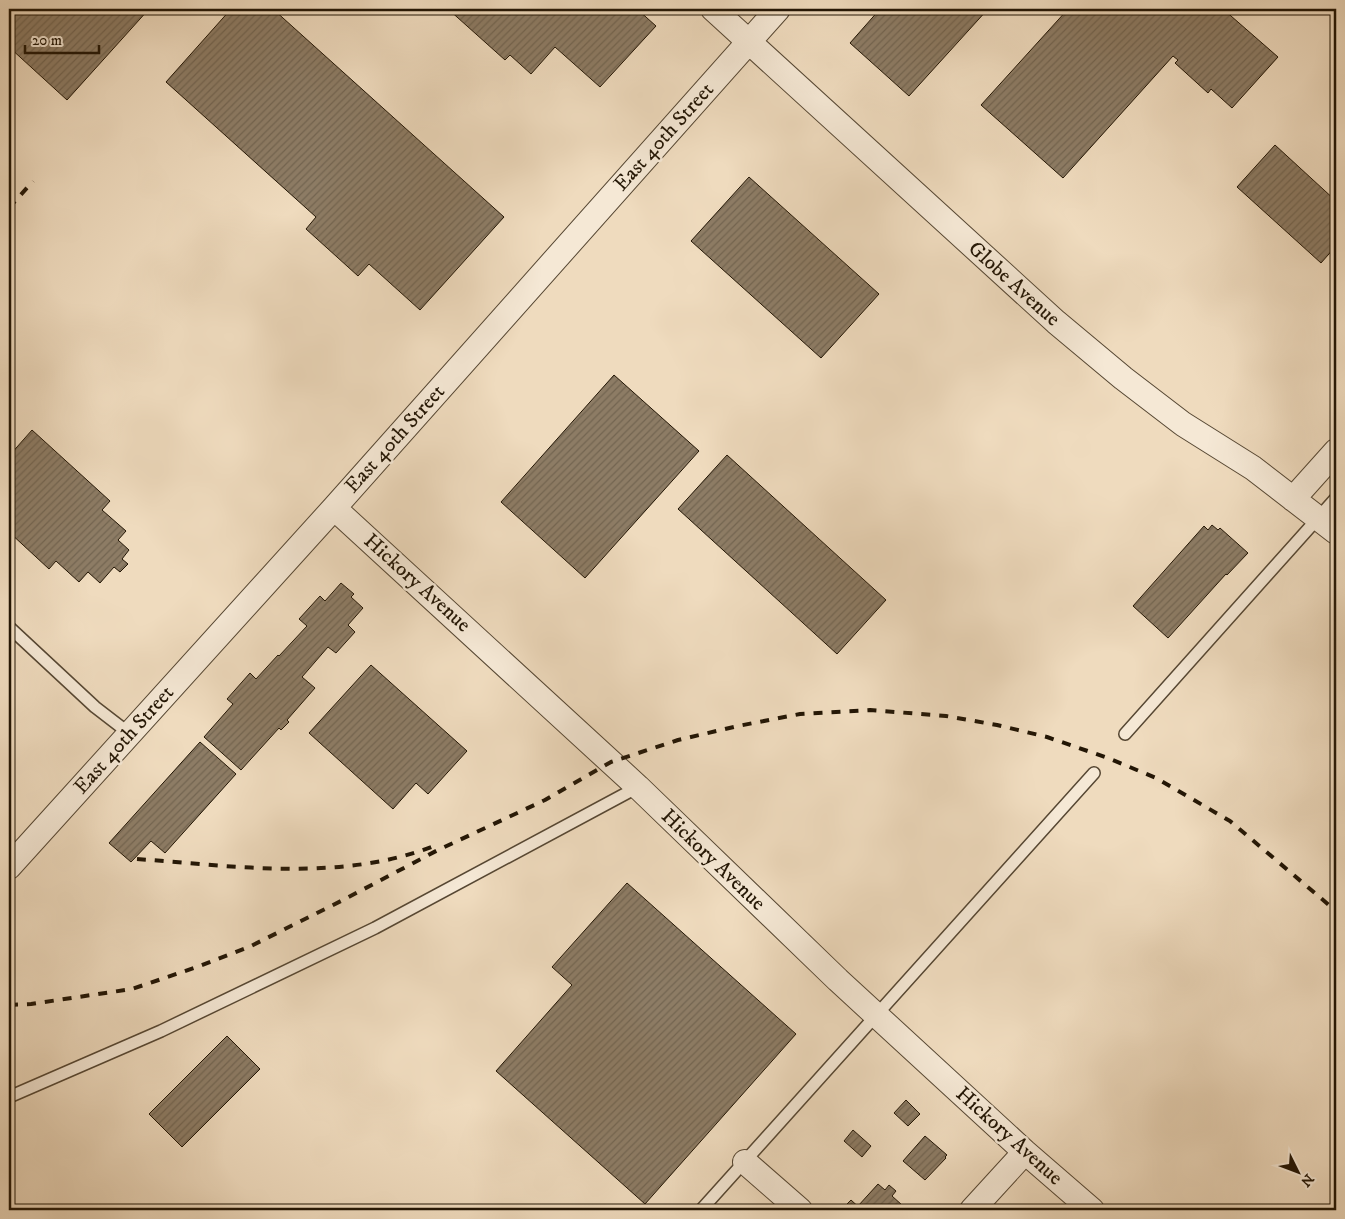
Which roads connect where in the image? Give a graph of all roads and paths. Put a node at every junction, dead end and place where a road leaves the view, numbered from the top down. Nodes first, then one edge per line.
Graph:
1 (713, 9) edge
2 (778, 9) edge
3 (749, 41) junction
4 (1336, 451) edge
5 (1336, 498) edge
6 (1293, 499) junction
7 (334, 508) junction
8 (1327, 525) edge
9 (9, 627) edge
10 (130, 734) junction
11 (1125, 734) dead end
12 (1094, 773) dead end
13 (638, 787) junction
14 (9, 867) edge
15 (876, 1014) junction
16 (9, 1097) edge
17 (1025, 1152) junction
18 (745, 1162) junction
19 (702, 1210) edge
20 (800, 1210) edge
21 (972, 1210) edge
22 (1092, 1210) edge

1 - 3 street, Globe Avenue
2 - 3 street, East 40th Street
3 - 6 street, Globe Avenue
3 - 7 street, East 40th Street
4 - 6 street
5 - 8 lane
6 - 8 street, Globe Avenue
7 - 10 street, East 40th Street
7 - 13 street, Hickory Avenue
8 - 11 lane
9 - 10 lane
10 - 14 street, East 40th Street
12 - 15 lane
13 - 15 street, Hickory Avenue
13 - 16 lane
15 - 17 street, Hickory Avenue
15 - 18 lane
17 - 21 street
17 - 22 street, Hickory Avenue
18 - 19 lane
18 - 20 street

